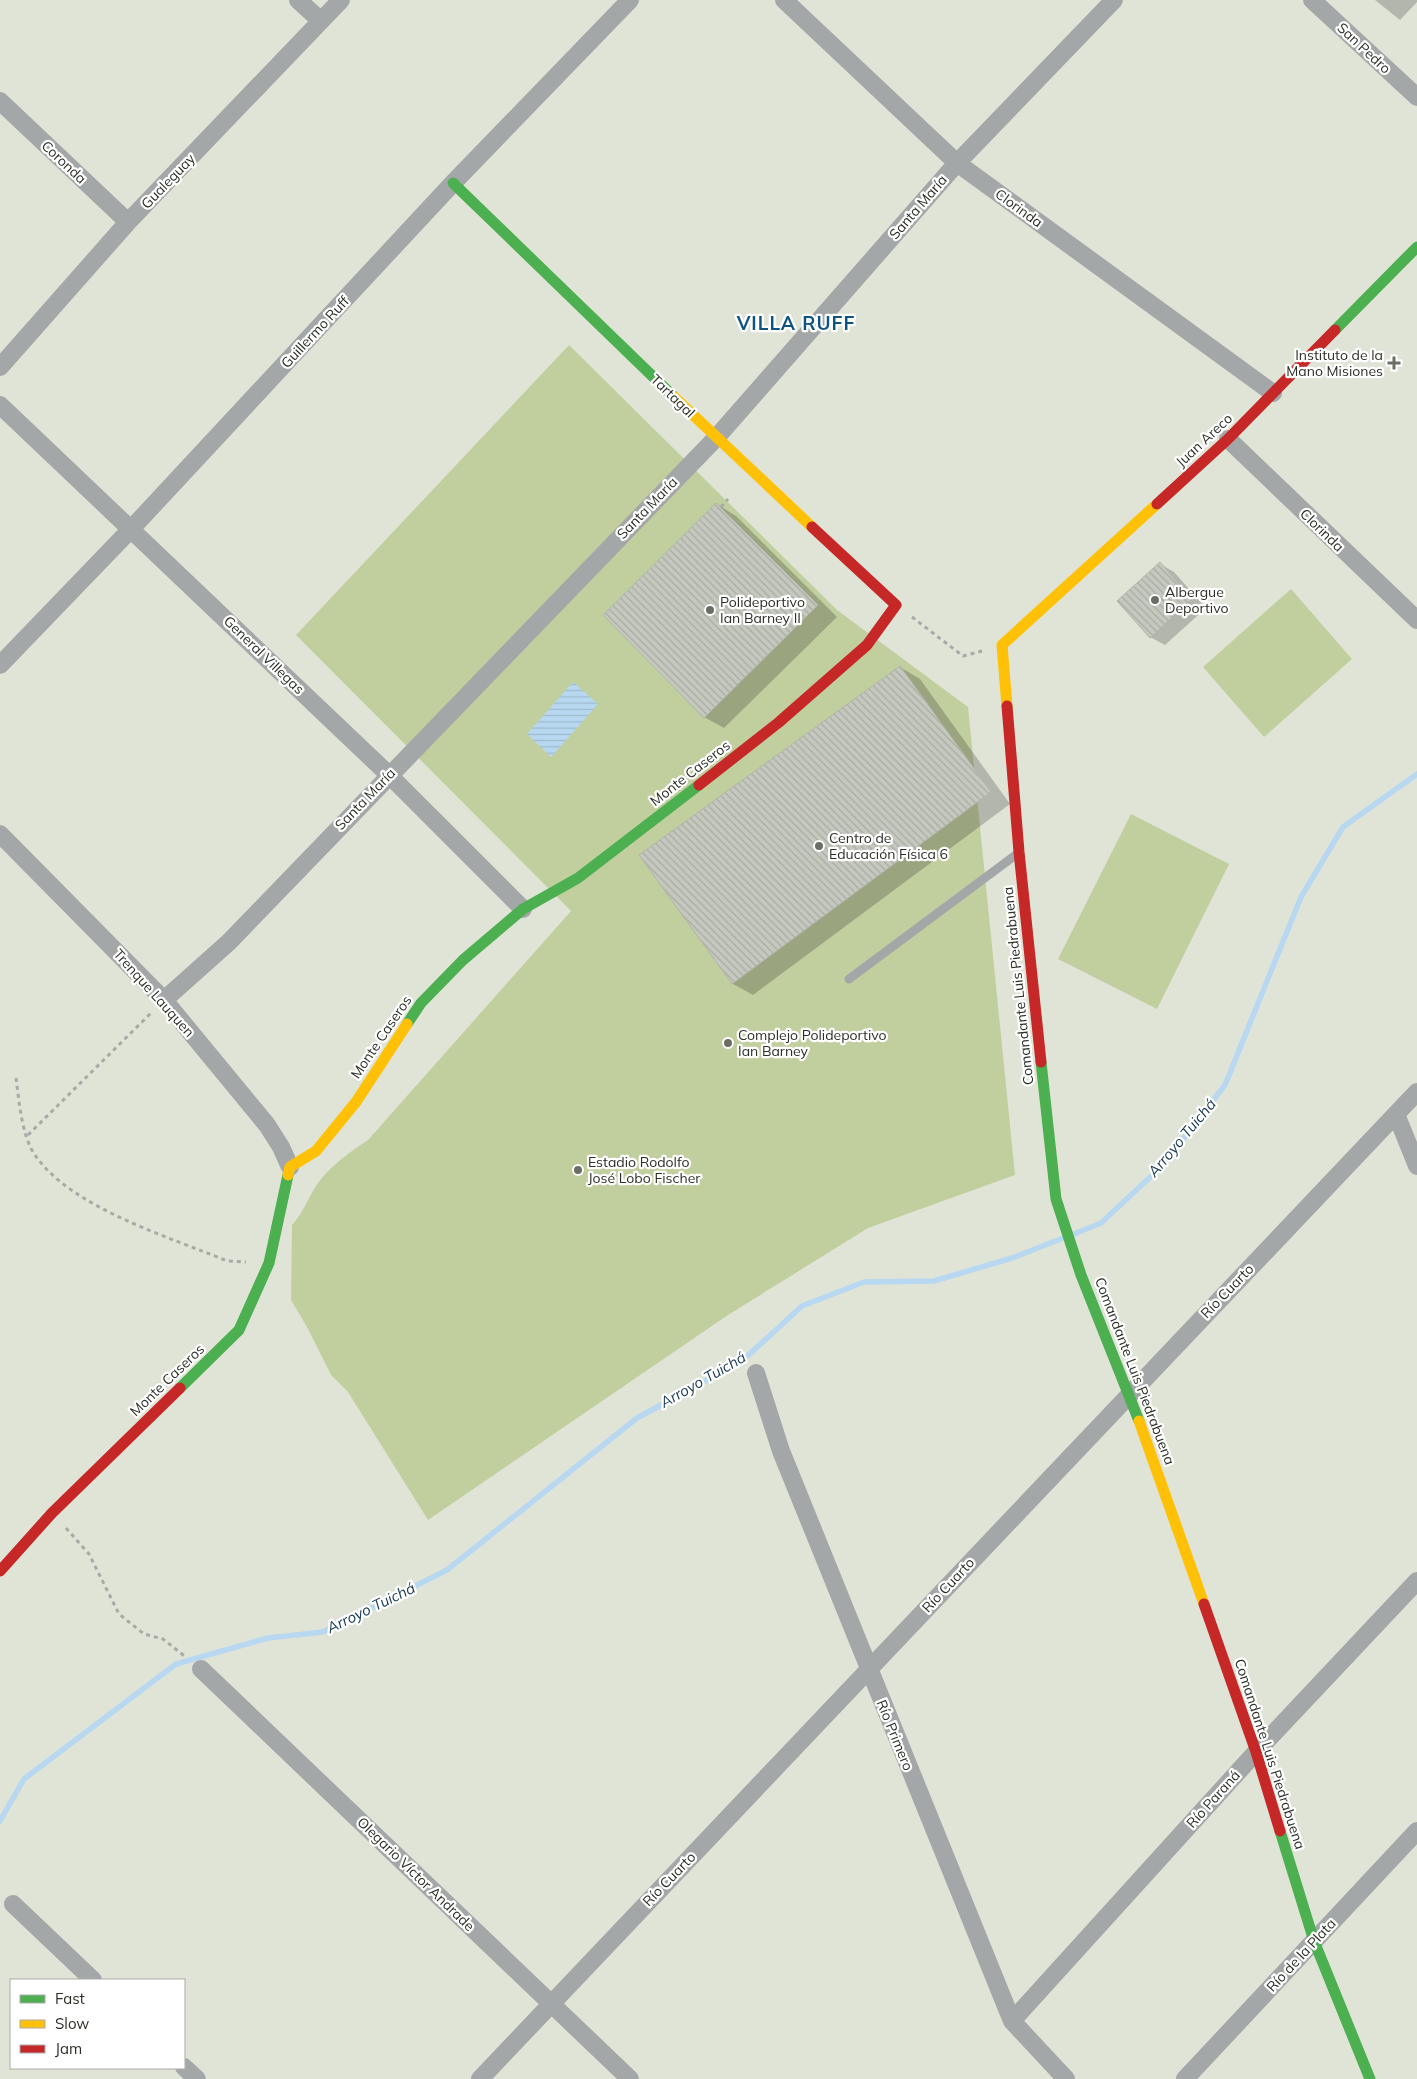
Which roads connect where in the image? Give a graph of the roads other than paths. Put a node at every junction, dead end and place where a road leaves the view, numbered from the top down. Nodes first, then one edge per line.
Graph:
1 (298, 0) edge
2 (341, 0) edge
3 (630, 0) edge
4 (784, 0) edge
5 (1114, 0) edge
6 (1312, 0) edge
7 (321, 21) junction
8 (1417, 97) edge
9 (0, 101) edge
10 (957, 163) junction
11 (453, 183) junction
12 (128, 222) junction
13 (1417, 246) edge
14 (0, 367) edge
15 (1273, 392) junction
16 (0, 405) edge
17 (716, 438) junction
18 (1228, 439) junction
19 (132, 528) junction
20 (896, 605) joint
21 (1417, 620) edge
22 (1002, 645) joint
23 (0, 665) edge
24 (388, 774) junction
25 (0, 834) edge
26 (1019, 852) junction
27 (523, 909) junction
28 (849, 979) dead end
29 (164, 1000) junction
30 (1417, 1092) edge
31 (1396, 1114) junction
32 (1417, 1166) edge
33 (290, 1167) junction
34 (756, 1373) dead end
35 (1130, 1394) junction
36 (0, 1570) edge
37 (1417, 1581) edge
38 (201, 1669) dead end
39 (868, 1670) junction
40 (1256, 1752) junction
41 (1417, 1831) edge
42 (14, 1904) dead end
43 (1314, 1942) junction
44 (92, 1979) edge
45 (552, 2003) junction
46 (1012, 2021) junction
47 (185, 2068) edge
48 (196, 2079) edge
49 (480, 2079) edge
50 (630, 2079) edge
51 (1066, 2079) edge
52 (1185, 2079) edge
53 (1370, 2079) edge

1 - 7 street
2 - 7 street, Gualeguay
3 - 11 street, Guillermo Ruff
4 - 10 street, Clorinda
5 - 10 street, Santa María
6 - 8 street, San Pedro
7 - 12 street, Gualeguay
9 - 12 street, Coronda
10 - 15 street, Clorinda
10 - 17 street, Santa María
11 - 17 street, Tartagal
11 - 19 street, Guillermo Ruff
12 - 14 street, Gualeguay
13 - 15 street, Juan Areco
15 - 18 street, Juan Areco
16 - 19 street, General Villegas
17 - 20 street, Tartagal
17 - 24 street, Santa María
18 - 21 street, Clorinda
18 - 22 street, Juan Areco
19 - 23 street, Guillermo Ruff
19 - 24 street, General Villegas
20 - 27 street, Monte Caseros
22 - 26 street, Comandante Luis Piedrabuena
24 - 27 street, General Villegas
24 - 29 street, Santa María
25 - 29 street, Trenque Lauquen
26 - 28 lane
26 - 35 street, Comandante Luis Piedrabuena
27 - 33 street, Monte Caseros
29 - 33 street, Trenque Lauquen
30 - 31 street, Río Cuarto
31 - 32 street
31 - 35 street, Río Cuarto
33 - 36 street, Monte Caseros
34 - 39 street, Río Primero
35 - 39 street, Río Cuarto
35 - 40 street, Comandante Luis Piedrabuena
37 - 40 street, Río Paraná
38 - 45 street, Olegario Víctor Andrade
39 - 45 street, Río Cuarto
39 - 46 street, Río Primero
40 - 43 street, Comandante Luis Piedrabuena
40 - 46 street, Río Paraná
41 - 43 street, Río de la Plata
42 - 44 street
43 - 52 street, Río de la Plata
43 - 53 street, Comandante Luis Piedrabuena
45 - 49 street, Río Cuarto
45 - 50 street, Olegario Víctor Andrade
46 - 51 street, Río Primero
47 - 48 street

